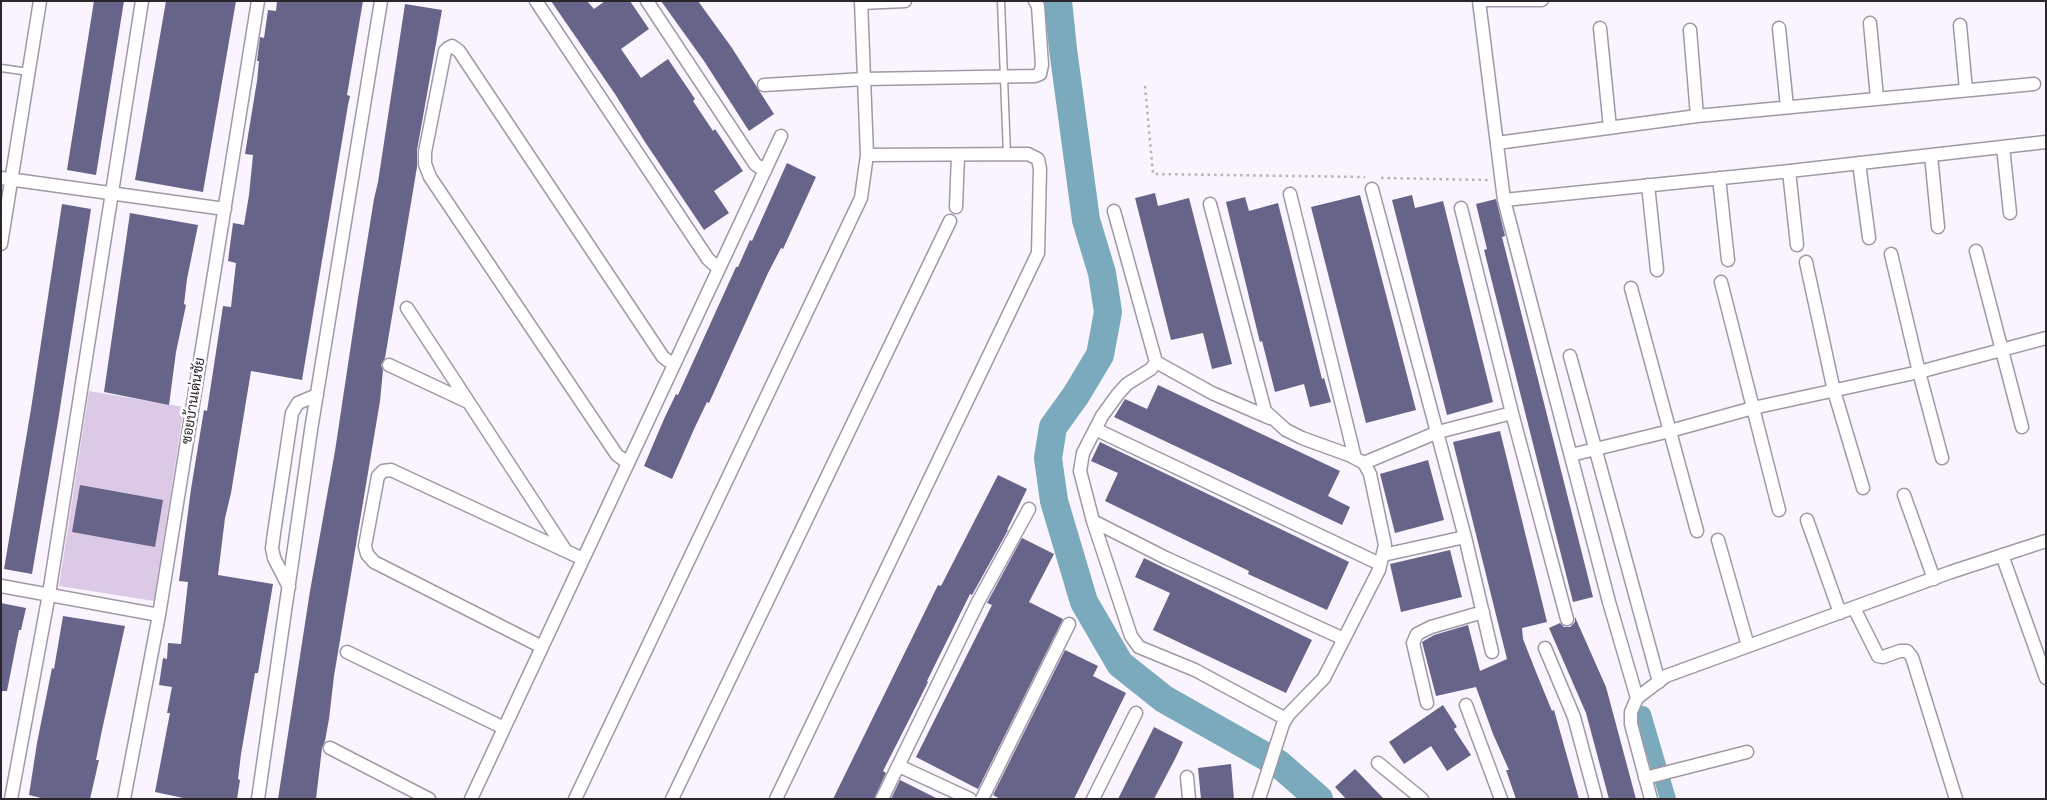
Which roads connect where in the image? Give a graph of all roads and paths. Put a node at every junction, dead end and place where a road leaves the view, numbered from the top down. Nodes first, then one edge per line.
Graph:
1 (40, 1) edge
2 (142, 1) edge
3 (258, 1) edge
4 (381, 1) edge
5 (536, 1) edge
6 (647, 1) edge
7 (905, 1) edge
8 (1001, 1) edge
9 (1034, 1) edge
10 (1546, 1) edge
11 (861, 2) edge
12 (1479, 2) edge
13 (1870, 23) dead end
14 (1960, 25) dead end
15 (1600, 28) dead end
16 (1779, 28) dead end
17 (1690, 30) dead end
18 (1, 68) edge
19 (28, 72) junction
20 (1004, 77) junction
21 (864, 79) junction
22 (2034, 84) dead end
23 (764, 85) dead end
24 (1145, 86) dead end
25 (1966, 90) junction
26 (1877, 98) junction
27 (1787, 107) junction
28 (1697, 116) junction
29 (1610, 128) junction
30 (781, 136) dead end
31 (2046, 142) edge
32 (1497, 143) junction
33 (2003, 147) junction
34 (867, 155) junction
35 (958, 155) junction
36 (1007, 155) junction
37 (1931, 155) junction
38 (1859, 163) junction
39 (764, 171) junction
40 (1789, 171) junction
41 (6, 178) edge
42 (1719, 178) junction
43 (1502, 180) junction
44 (1373, 181) junction
45 (1648, 185) junction
46 (112, 193) junction
47 (1290, 194) dead end
48 (1504, 200) junction
49 (1210, 204) dead end
50 (956, 208) dead end
51 (1461, 208) dead end
52 (225, 209) junction
53 (1114, 211) dead end
54 (2010, 213) dead end
55 (950, 221) dead end
56 (1938, 227) dead end
57 (1869, 238) dead end
58 (1, 244) edge
59 (1797, 245) dead end
60 (1976, 251) dead end
61 (1891, 254) dead end
62 (1728, 260) dead end
63 (1806, 262) dead end
64 (718, 269) junction
65 (1657, 270) dead end
66 (1721, 282) dead end
67 (1631, 288) dead end
68 (407, 308) dead end
69 (2046, 338) edge
70 (2002, 349) junction
71 (1570, 356) dead end
72 (1156, 362) junction
73 (389, 365) dead end
74 (674, 365) junction
75 (1919, 372) junction
76 (1834, 391) junction
77 (317, 395) junction
78 (468, 402) junction
79 (1753, 408) junction
80 (1512, 413) junction
81 (1272, 418) junction
82 (2022, 427) dead end
83 (1094, 429) junction
84 (1670, 431) junction
85 (1438, 432) junction
86 (1594, 449) junction
87 (1570, 455) junction
88 (1942, 458) dead end
89 (1359, 460) junction
90 (628, 463) junction
91 (1863, 488) dead end
92 (1904, 495) dead end
93 (1029, 508) dead end
94 (1779, 510) dead end
95 (1807, 520) dead end
96 (1093, 521) junction
97 (1697, 530) dead end
98 (1465, 537) junction
99 (1718, 540) dead end
100 (2046, 541) edge
101 (567, 551) junction
102 (2002, 555) junction
103 (583, 559) junction
104 (1382, 560) junction
105 (1934, 579) junction
106 (1, 586) edge
107 (289, 587) junction
108 (49, 594) junction
109 (1854, 608) junction
110 (1483, 612) junction
111 (1840, 613) junction
112 (159, 615) junction
113 (1567, 619) dead end
114 (1069, 624) dead end
115 (1344, 639) junction
116 (1748, 646) junction
117 (542, 647) junction
118 (1545, 648) dead end
119 (347, 652) dead end
120 (1492, 652) dead end
121 (2046, 678) edge
122 (1659, 682) junction
123 (1637, 698) junction
124 (1427, 703) dead end
125 (1466, 706) dead end
126 (1136, 713) dead end
127 (1286, 719) junction
128 (504, 728) junction
129 (330, 748) dead end
130 (1747, 752) dead end
131 (1378, 763) dead end
132 (899, 766) junction
133 (1187, 777) dead end
134 (1645, 778) junction
135 (1261, 793) edge
136 (11, 799) edge
137 (124, 799) edge
138 (258, 799) edge
139 (429, 799) edge
140 (471, 799) edge
141 (574, 799) edge
142 (672, 799) edge
143 (776, 799) edge
144 (882, 799) edge
145 (970, 799) edge
146 (982, 799) edge
147 (1093, 799) edge
148 (1189, 799) edge
149 (1422, 799) edge
150 (1501, 799) edge
151 (1596, 799) edge
152 (1652, 799) edge
153 (1956, 799) edge

1 - 19 street
2 - 46 street
3 - 52 street, ซอยบ้านเด่นชัย
4 - 77 street
5 - 64 street
6 - 39 street
7 - 11 street
8 - 20 lane
9 - 20 street
10 - 12 lane
11 - 21 street
12 - 32 street
13 - 26 street
14 - 25 street
15 - 29 street
16 - 27 street
17 - 28 street
18 - 19 lane
19 - 41 street
20 - 21 street
20 - 36 lane
21 - 23 street
21 - 34 street
22 - 25 street
24 - 44 path
25 - 26 street
26 - 27 street
27 - 28 street
28 - 29 street
29 - 32 street
30 - 39 street
31 - 33 street
32 - 43 street
33 - 37 street
33 - 54 street
34 - 35 street
34 - 141 street
35 - 36 street
35 - 50 street
36 - 143 street
37 - 38 street
37 - 56 street
38 - 40 street
38 - 57 street
39 - 64 street
40 - 42 street
40 - 59 street
41 - 46 street
41 - 58 street
42 - 45 street
42 - 62 street
43 - 44 path
43 - 48 street
44 - 85 street
45 - 48 street
45 - 65 street
46 - 52 street
46 - 108 street
47 - 89 street
48 - 87 street
49 - 81 street
51 - 80 street
52 - 112 street, ซอยบ้านเด่นชัย
53 - 72 street
55 - 142 street
60 - 70 street
61 - 75 street
63 - 76 street
64 - 74 street
66 - 79 street
67 - 84 street
68 - 78 street
69 - 70 street
70 - 75 street
70 - 82 street
71 - 86 street
72 - 81 street
72 - 83 street
73 - 78 street
74 - 90 street
74 - 90 street
75 - 76 street
75 - 88 street
76 - 79 street
76 - 91 street
77 - 107 street
77 - 107 street
78 - 101 street
79 - 84 street
79 - 94 street
80 - 85 street
80 - 113 street
81 - 89 street
83 - 96 street
83 - 104 street
84 - 86 street
84 - 97 street
85 - 89 street
85 - 98 street
86 - 87 street
86 - 122 street
87 - 123 street
89 - 104 street
90 - 103 street
92 - 105 street
93 - 132 street
95 - 111 street
96 - 115 street
96 - 127 street
98 - 104 street
98 - 110 street
99 - 116 street
100 - 102 street
101 - 103 street
101 - 117 street
102 - 105 street
102 - 121 street
103 - 117 street
104 - 115 street
105 - 109 street
106 - 108 street
107 - 138 street
108 - 112 street
108 - 136 street
109 - 111 street
109 - 153 street
110 - 120 street
110 - 124 street
111 - 116 street
112 - 137 street, ซอยบ้านเด่นชัย
114 - 146 street
115 - 127 street
116 - 122 street
117 - 128 street
118 - 151 street
119 - 128 street
122 - 123 street
123 - 134 street
125 - 150 street
126 - 147 street
127 - 135 street
128 - 140 street
129 - 139 street
130 - 134 street
131 - 149 street
132 - 144 street
132 - 145 street
133 - 148 street
134 - 152 street

